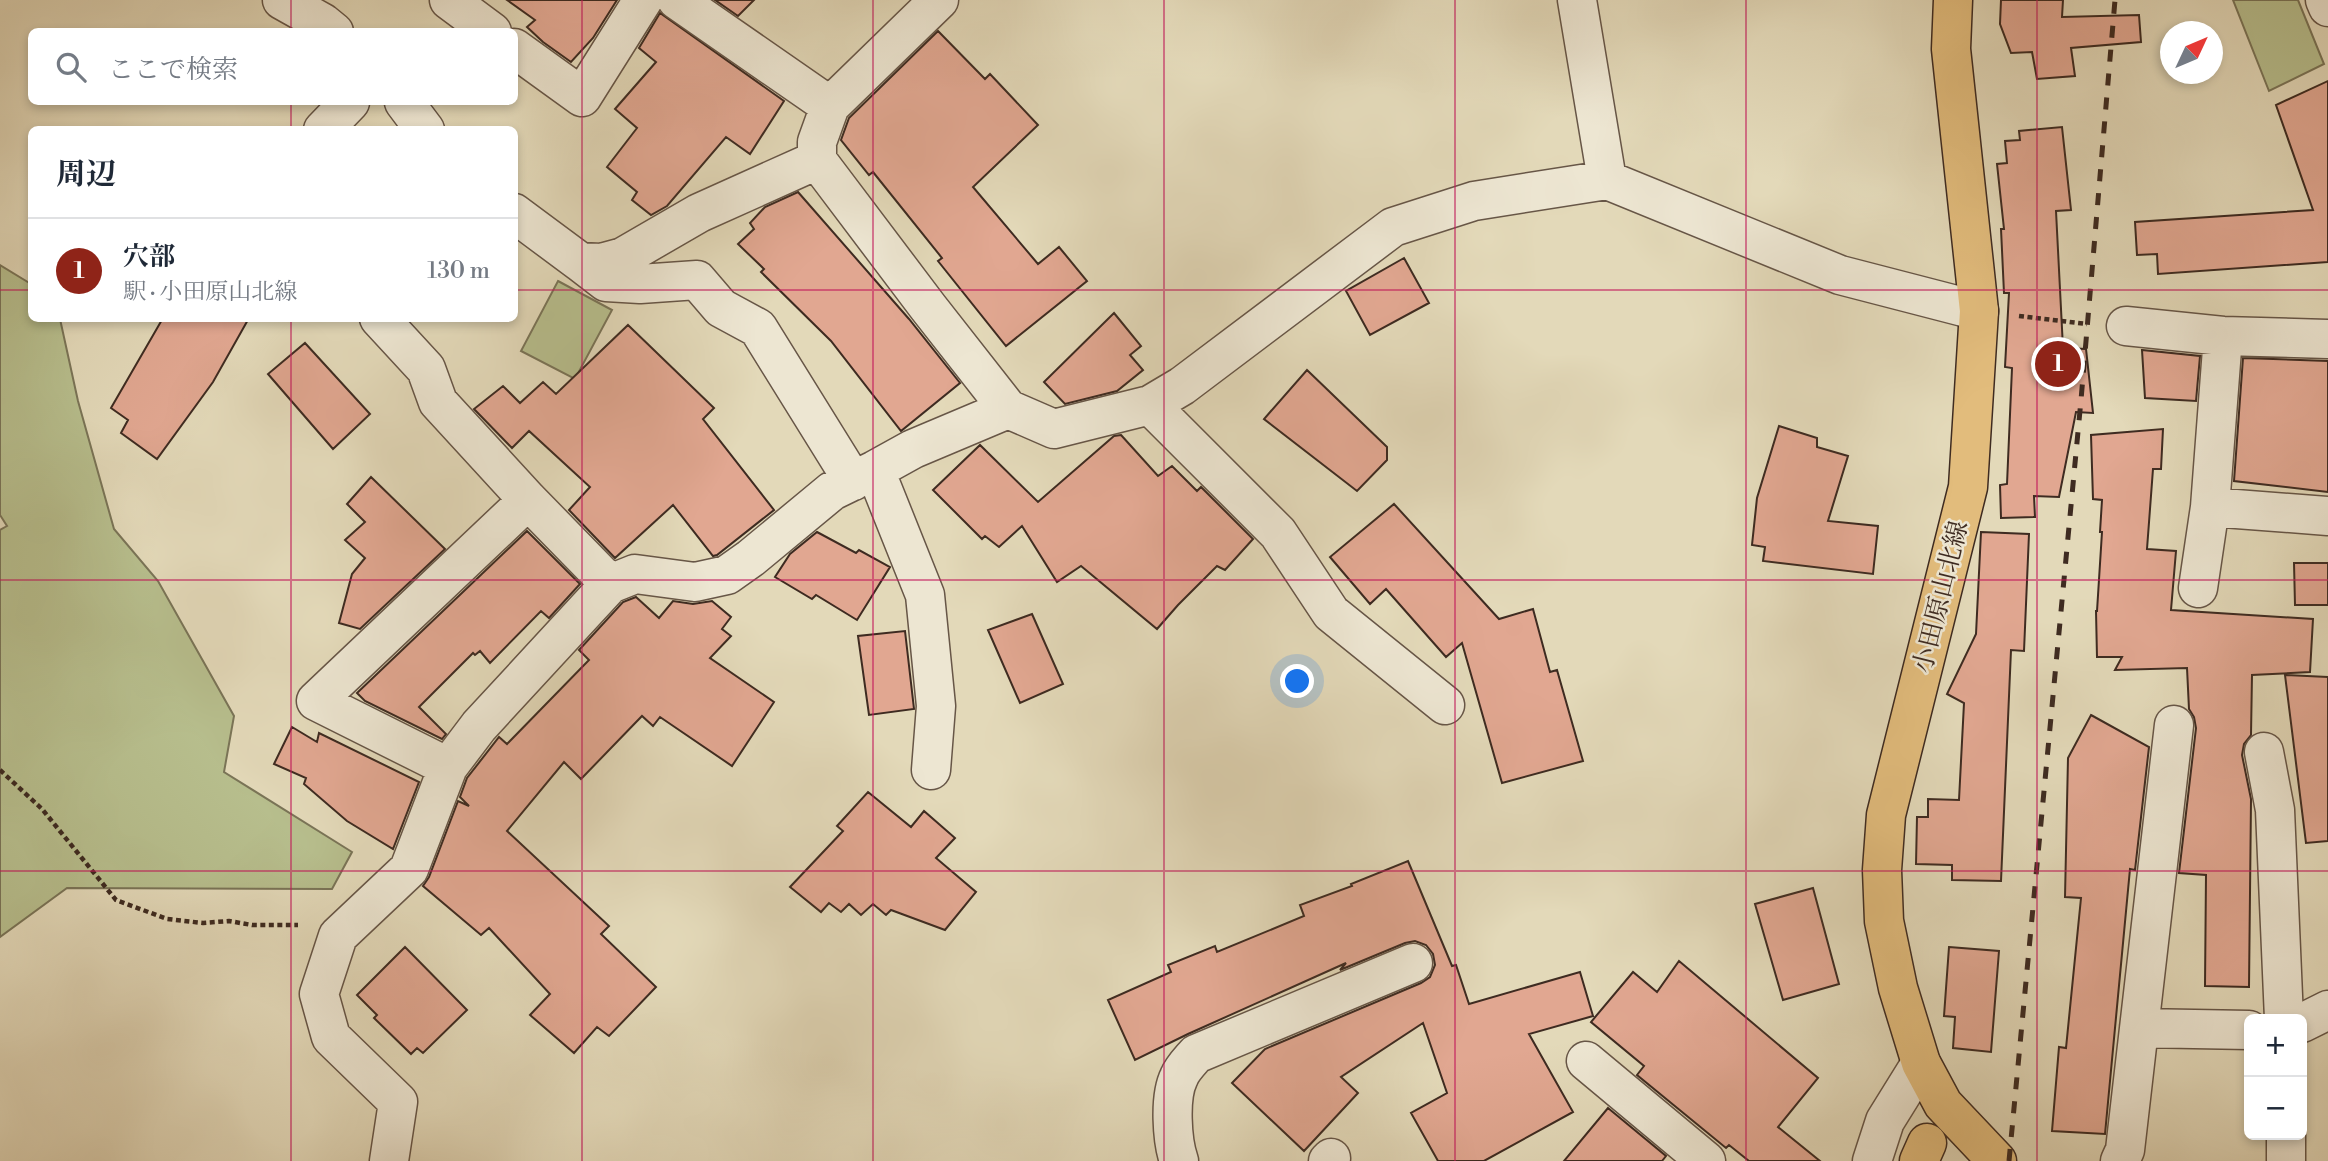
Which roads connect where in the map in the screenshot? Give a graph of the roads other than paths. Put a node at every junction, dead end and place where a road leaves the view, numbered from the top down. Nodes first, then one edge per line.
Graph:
1 (282, 0) edge
2 (449, 0) edge
3 (643, 0) edge
4 (677, 0) edge
5 (939, 0) edge
6 (1577, 0) edge
7 (1953, 0) edge
8 (2325, 0) edge
9 (2328, 7) edge
10 (329, 28) edge
11 (487, 28) edge
12 (518, 51) edge
13 (347, 105) edge
14 (406, 105) edge
15 (830, 106) junction
16 (327, 126) edge
17 (422, 126) edge
18 (817, 160) junction
19 (1607, 180) junction
20 (518, 216) edge
21 (580, 262) junction
22 (1979, 311) junction
23 (383, 322) edge
24 (2126, 326) road end
25 (2224, 336) junction
26 (2328, 339) edge
27 (1150, 405) junction
28 (1008, 409) junction
29 (864, 476) junction
30 (528, 499) junction
31 (2210, 507) junction
32 (2328, 516) edge
33 (610, 584) junction
34 (2198, 589) dead end
35 (1445, 705) dead end
36 (2174, 725) dead end
37 (2264, 752) dead end
38 (448, 767) junction
39 (931, 770) dead end
40 (1413, 963) dead end
41 (2328, 1010) edge
42 (2284, 1014) edge
43 (2307, 1020) edge
44 (2139, 1028) junction
45 (2244, 1030) edge
46 (1586, 1061) dead end
47 (1921, 1063) junction
48 (2286, 1140) edge
49 (389, 1161) edge
50 (1179, 1161) edge
51 (1706, 1161) edge
52 (1872, 1161) edge
53 (1997, 1161) edge
54 (2120, 1161) edge
55 (2286, 1161) edge

1 - 10 street
2 - 11 street
3 - 12 street
4 - 15 street
5 - 15 street
6 - 19 street
7 - 22 main road, 小田原山北線
8 - 9 street
13 - 16 street
14 - 17 street
15 - 18 street
18 - 21 street
18 - 28 street
19 - 22 street
19 - 27 street
20 - 21 street
21 - 29 street
22 - 47 main road, 小田原山北線
23 - 30 street
24 - 25 street
25 - 26 street
25 - 31 street
27 - 28 street
27 - 35 street
28 - 29 street
29 - 33 street
29 - 39 street
30 - 33 street
30 - 38 street
31 - 32 street
31 - 34 street
33 - 38 street
36 - 44 street
37 - 42 street
38 - 49 street
40 - 50 street
41 - 43 street
44 - 45 street
44 - 54 street
46 - 51 street
47 - 52 street
47 - 53 main road, 小田原山北線
48 - 55 street

